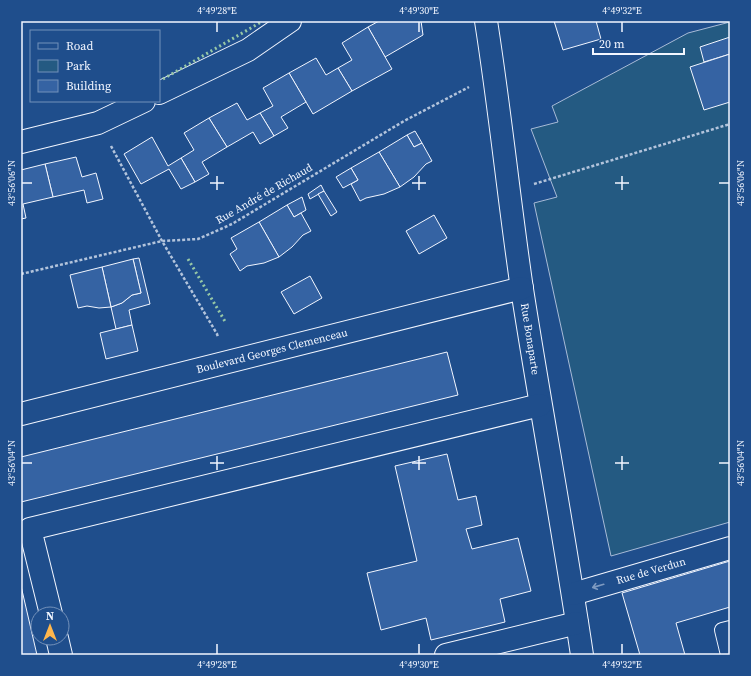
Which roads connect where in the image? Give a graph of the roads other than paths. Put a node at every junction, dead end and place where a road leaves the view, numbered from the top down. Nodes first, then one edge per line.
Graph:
1 (290, 21) edge
2 (486, 21) edge
3 (160, 94) edge
4 (142, 102) edge
5 (21, 142) edge
6 (522, 288) junction
7 (540, 405) junction
8 (21, 414) edge
9 (730, 548) edge
10 (573, 594) junction
11 (49, 606) edge
12 (577, 623) junction
13 (730, 628) edge
14 (446, 655) edge
15 (582, 655) edge
16 (728, 655) edge

1 - 3 street
2 - 6 street, Rue Bonaparte
4 - 5 street
6 - 7 street, Rue Bonaparte
6 - 8 street, Boulevard Georges Clemenceau
7 - 10 street, Rue Bonaparte
7 - 11 street
9 -> 10 street, Rue de Verdun
10 - 12 street, Rue Bonaparte
12 - 14 street
12 - 15 street, Rue Bonaparte
13 - 16 lane

